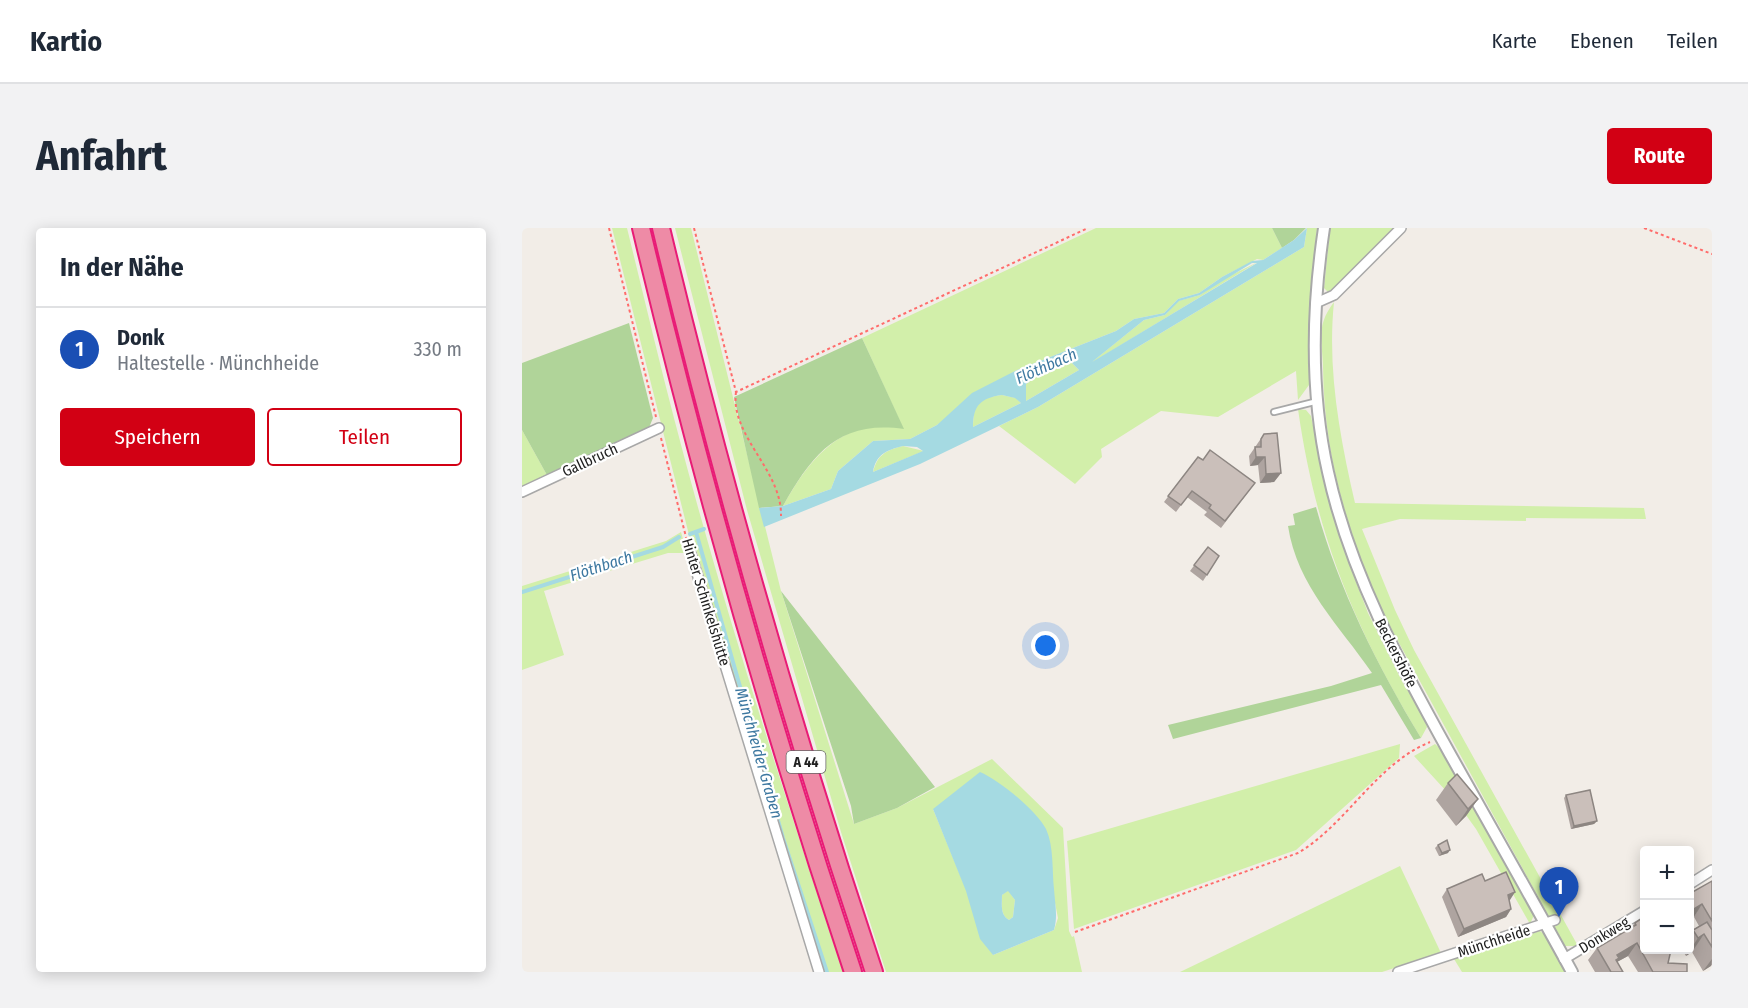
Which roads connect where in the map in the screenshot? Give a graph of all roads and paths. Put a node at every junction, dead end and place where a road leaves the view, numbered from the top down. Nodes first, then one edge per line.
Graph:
1 (609, 228) edge
2 (640, 228) edge
3 (661, 228) edge
4 (694, 228) edge
5 (1088, 228) edge
6 (1324, 228) edge
7 (1401, 228) edge
8 (1644, 228) edge
9 (1712, 254) edge
10 (1316, 303) junction
11 (736, 393) junction
12 (1318, 401) junction
13 (1274, 412) dead end
14 (659, 428) junction
15 (522, 492) edge
16 (781, 516) dead end
17 (691, 554) joint
18 (1441, 738) junction
19 (1712, 870) edge
20 (1694, 881) edge
21 (1640, 913) edge
22 (1550, 922) junction
23 (1075, 932) dead end
24 (1564, 958) junction
25 (819, 972) edge
26 (853, 972) edge
27 (874, 972) edge
28 (1398, 972) edge
29 (1572, 972) edge

1 - 14 path, Hinter Schinkelshütte
2 - 26 highway, A 44
3 - 27 highway, A 44
4 - 11 path
5 - 11 path
6 - 10 street, Beckershöfe
7 - 10 street
8 - 9 path
10 - 12 street, Beckershöfe
11 - 16 path
12 - 13 lane
12 - 18 street, Beckershöfe
14 - 15 street, Gallbruch
14 - 17 path, Hinter Schinkelshütte
17 - 25 street, Hinter Schinkelshütte
18 - 22 street, Beckershöfe
18 - 23 path
19 - 20 street
21 - 24 street, Donkweg
22 - 24 street, Beckershöfe
22 - 28 street, Münchheide
24 - 29 street, Beckershöfe

